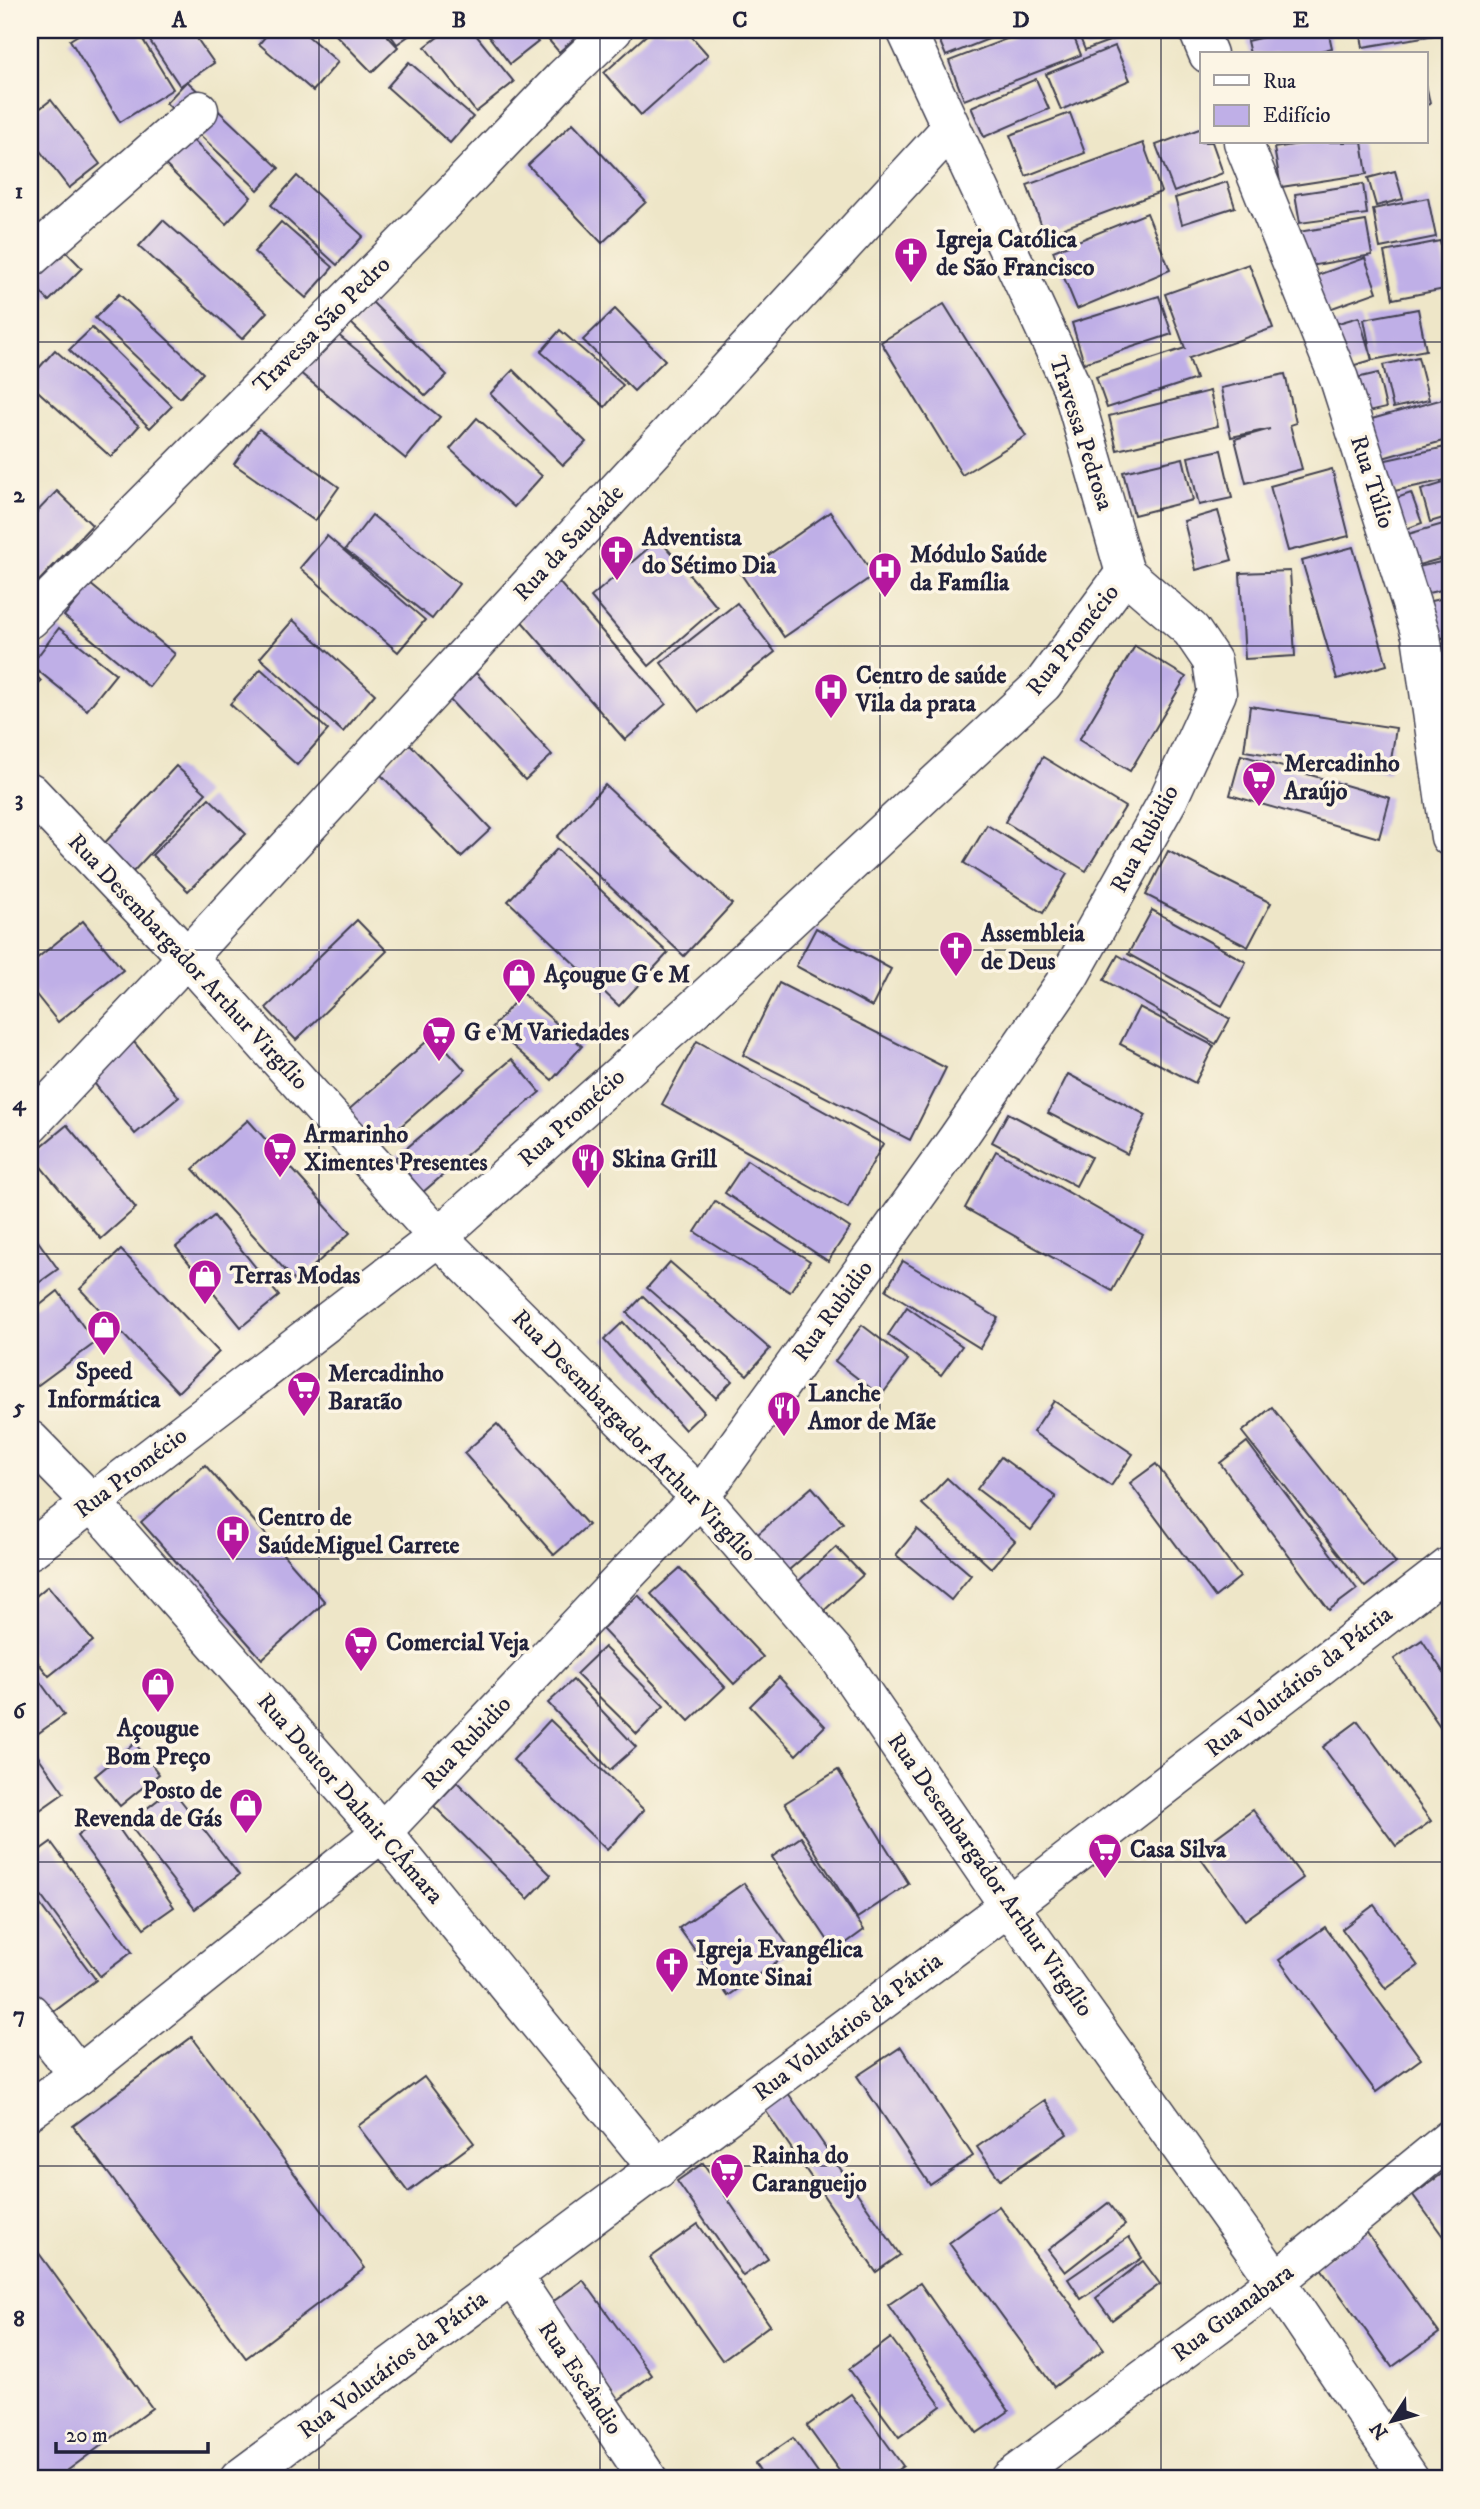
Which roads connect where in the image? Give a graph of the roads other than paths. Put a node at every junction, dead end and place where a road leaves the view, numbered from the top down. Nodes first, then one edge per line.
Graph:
1 (614, 30) edge
2 (906, 30) edge
3 (1198, 30) edge
4 (1207, 52) edge
5 (199, 110) dead end
6 (951, 128) junction
7 (1244, 144) edge
8 (30, 258) edge
9 (1125, 573) junction
10 (30, 619) edge
11 (30, 792) edge
12 (1450, 837) edge
13 (187, 957) junction
14 (30, 1124) edge
15 (438, 1237) junction
16 (30, 1440) edge
17 (700, 1497) junction
18 (92, 1503) junction
19 (30, 1550) edge
20 (1450, 1566) edge
21 (382, 1832) junction
22 (1009, 1906) junction
23 (30, 2013) edge
24 (79, 2075) junction
25 (30, 2110) edge
26 (1450, 2139) edge
27 (657, 2169) junction
28 (513, 2277) junction
29 (1276, 2281) junction
30 (239, 2479) edge
31 (648, 2479) edge
32 (1010, 2479) edge
33 (1410, 2479) edge

1 - 10 street, Travessa São Pedro
2 - 6 street, Travessa Pedrosa
3 - 4 street
5 - 8 street
6 - 9 street, Travessa Pedrosa
6 - 13 street, Rua da Saudade
7 - 12 street, Rua Túlio
9 - 15 street, Rua Promécio
9 - 17 street, Rua Rubidio
11 - 13 street, Rua Desembargador Arthur Virgílio
13 - 14 street, Rua da Saudade
13 - 15 street, Rua Desembargador Arthur Virgílio
15 - 17 street, Rua Desembargador Arthur Virgílio
15 - 18 street, Rua Promécio
16 - 18 street, Rua Doutor Dalmir CÂmara
17 - 21 street, Rua Rubidio
17 - 22 street, Rua Desembargador Arthur Virgílio
18 - 19 street, Rua Promécio
18 - 21 street, Rua Doutor Dalmir CÂmara
20 - 22 street, Rua Volutários da Pátria
21 - 24 street, Rua Rubidio
21 - 27 street, Rua Doutor Dalmir CÂmara
22 - 27 street, Rua Volutários da Pátria
22 - 29 street, Rua Desembargador Arthur Virgílio
23 - 24 street
24 - 25 street, Rua Rubidio
26 - 29 street, Rua Guanabara
27 - 28 street, Rua Volutários da Pátria
28 - 30 street, Rua Volutários da Pátria
28 - 31 street, Rua Escândio
29 - 32 street, Rua Guanabara
29 - 33 street, Rua Desembargador Arthur Virgílio

